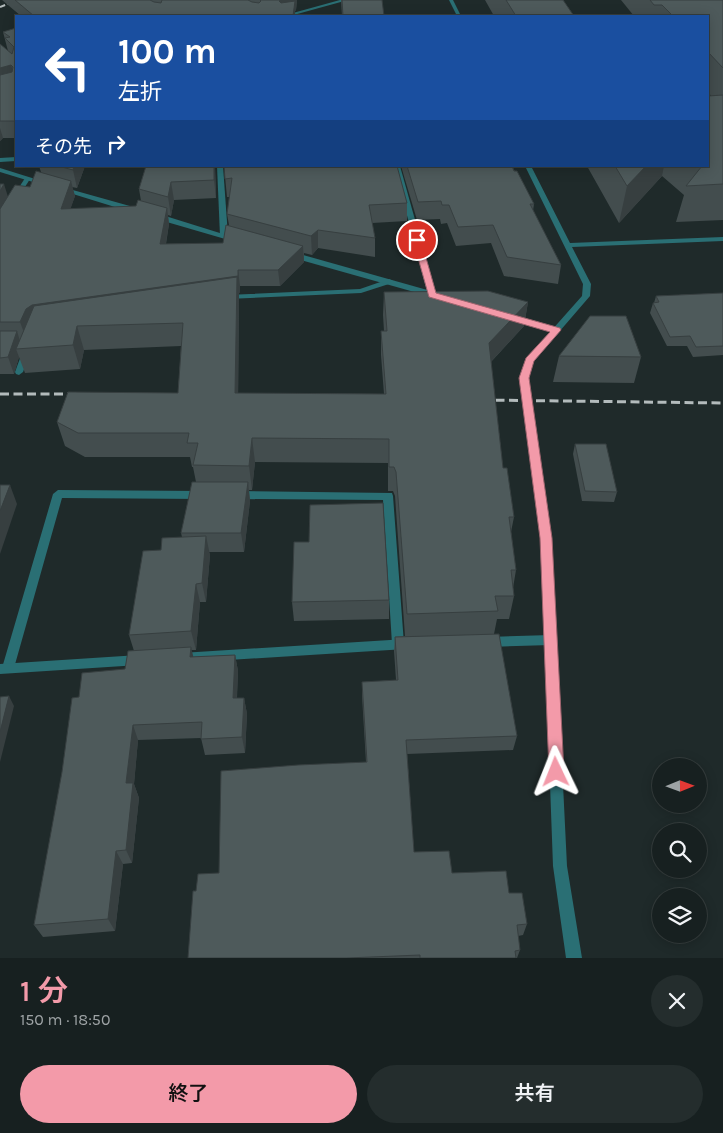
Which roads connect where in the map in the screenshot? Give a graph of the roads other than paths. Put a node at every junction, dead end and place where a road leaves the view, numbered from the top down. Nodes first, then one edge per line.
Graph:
1 (346, 0) edge
2 (451, 0) edge
3 (289, 15) edge
4 (458, 15) edge
5 (15, 159) edge
6 (0, 160) edge
7 (220, 167) edge
8 (397, 167) edge
9 (529, 167) edge
10 (0, 170) edge
11 (27, 179) junction
12 (14, 201) edge
13 (140, 212) edge
14 (149, 214) edge
15 (224, 236) junction
16 (723, 239) edge
17 (242, 241) edge
18 (568, 245) junction
19 (288, 254) edge
20 (389, 281) junction
21 (432, 295) junction
22 (442, 297) edge
23 (215, 298) edge
24 (499, 314) edge
25 (556, 330) junction
26 (30, 342) edge
27 (19, 372) edge
28 (552, 640) junction
29 (474, 642) edge
30 (398, 644) junction
31 (417, 644) edge
32 (168, 658) edge
33 (148, 660) edge
34 (4, 669) edge
35 (574, 958) edge

1 - 3 street
2 - 4 street
5 - 6 street
7 - 15 street
8 - 21 street
9 - 18 street
10 - 11 street
11 - 12 street
11 - 13 street
14 - 15 street
15 - 17 street
16 - 18 street
18 - 25 street
19 - 20 street
20 - 21 street
20 - 23 street
21 - 22 street
24 - 25 street
25 - 28 street
26 - 27 street
28 - 29 street
28 - 35 street
30 - 31 street
30 - 32 street
30 - 34 street
33 - 34 street

